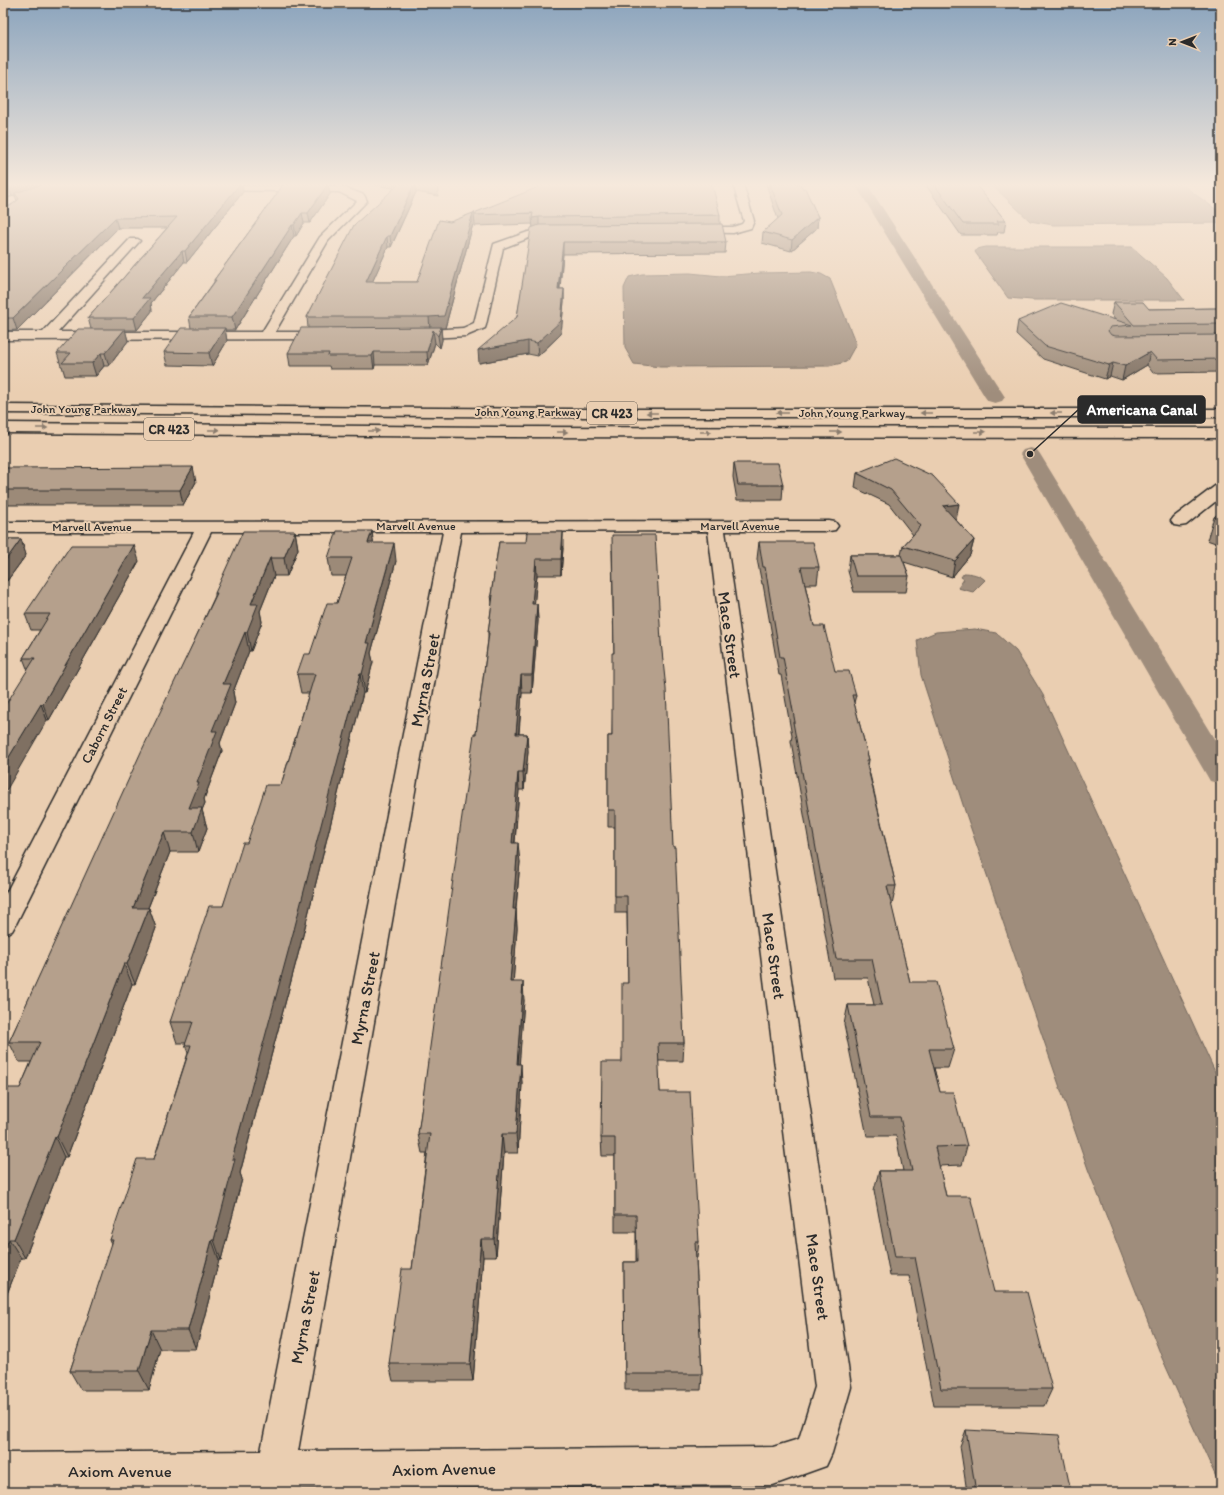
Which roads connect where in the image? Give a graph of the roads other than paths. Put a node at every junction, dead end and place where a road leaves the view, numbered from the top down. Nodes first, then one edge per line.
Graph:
1 (122, 254) edge
2 (315, 254) edge
3 (496, 254) edge
4 (399, 335) edge
5 (3, 336) edge
6 (47, 336) junction
7 (266, 336) junction
8 (336, 336) edge
9 (3, 409) edge
10 (571, 413) junction
11 (1221, 413) edge
12 (3, 428) edge
13 (495, 432) junction
14 (1221, 432) edge
15 (1221, 489) edge
16 (1180, 521) dead end
17 (454, 526) junction
18 (716, 526) junction
19 (829, 526) dead end
20 (3, 527) edge
21 (205, 527) junction
22 (3, 924) edge
23 (833, 1386) joint
24 (276, 1470) junction
25 (3, 1472) edge

1 - 6 main road
2 - 7 main road
3 - 4 main road
5 - 6 main road
6 - 7 main road
7 - 8 main road
9 - 10 main road, John Young Parkway / CR 423
11 -> 10 main road, John Young Parkway / CR 423
10 - 13 main road
12 -> 13 main road, John Young Parkway / CR 423
13 -> 14 main road, John Young Parkway / CR 423
15 - 16 main road
17 - 18 main road, Marvell Avenue
17 - 21 main road, Marvell Avenue
17 - 24 main road, Myrna Street
18 - 19 main road, Marvell Avenue
18 - 23 main road, Mace Street
20 - 21 main road, Marvell Avenue
21 - 22 main road, Caborn Street
23 - 24 main road, Axiom Avenue
24 - 25 main road, Axiom Avenue

